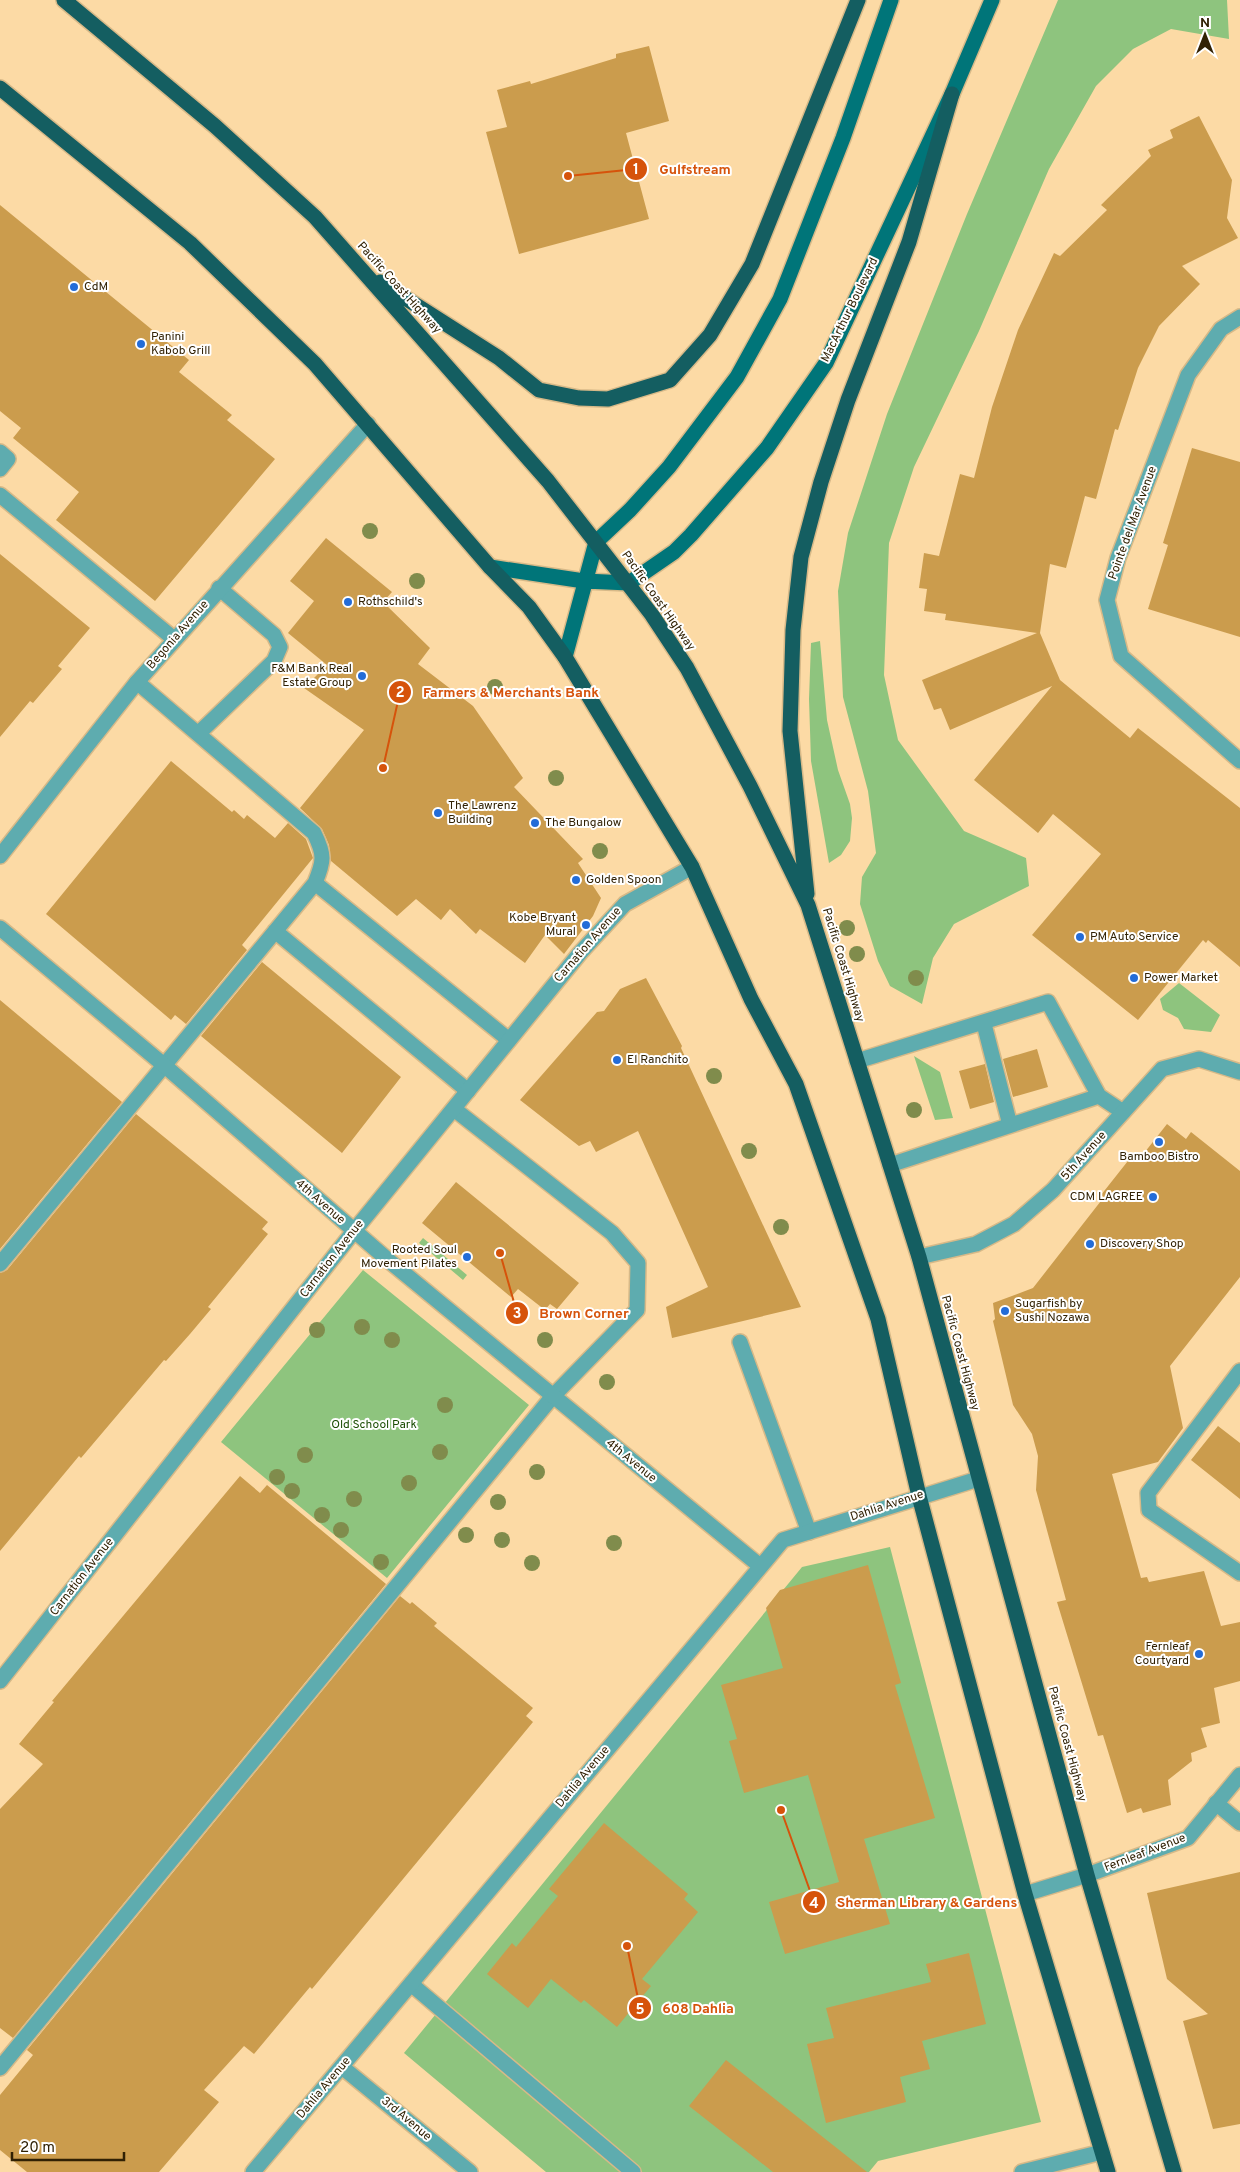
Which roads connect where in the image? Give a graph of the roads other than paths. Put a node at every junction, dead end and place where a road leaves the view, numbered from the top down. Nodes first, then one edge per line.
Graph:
1 (64, 0) edge
2 (858, 0) edge
3 (891, 0) edge
4 (992, 0) edge
5 (0, 88) edge
6 (952, 94) junction
7 (364, 272) junction
8 (1240, 317) edge
9 (368, 424) junction
10 (0, 452) edge
11 (0, 469) edge
12 (0, 495) edge
13 (596, 542) junction
14 (490, 566) junction
15 (584, 582) junction
16 (629, 583) junction
17 (219, 588) junction
18 (174, 639) junction
19 (564, 657) junction
20 (137, 682) junction
21 (199, 733) junction
22 (1240, 761) edge
23 (0, 856) edge
24 (692, 867) junction
25 (315, 883) junction
26 (808, 905) junction
27 (0, 928) edge
28 (275, 931) junction
29 (984, 1024) junction
30 (509, 1040) junction
31 (857, 1061) junction
32 (165, 1066) junction
33 (1240, 1072) edge
34 (468, 1091) junction
35 (1099, 1096) junction
36 (454, 1109) junction
37 (1123, 1112) junction
38 (1010, 1125) junction
39 (890, 1165) junction
40 (354, 1231) junction
41 (919, 1257) junction
42 (0, 1264) edge
43 (740, 1342) dead end
44 (1240, 1371) edge
45 (552, 1396) junction
46 (978, 1479) junction
47 (920, 1496) junction
48 (809, 1532) junction
49 (760, 1566) junction
50 (1240, 1573) edge
51 (0, 1681) edge
52 (1240, 1775) edge
53 (1216, 1803) junction
54 (1240, 1824) edge
55 (1087, 1875) junction
56 (1025, 1894) junction
57 (411, 1984) junction
58 (342, 2067) junction
59 (0, 2068) edge
60 (1102, 2152) junction
61 (253, 2172) edge
62 (470, 2172) edge
63 (633, 2172) edge
64 (1022, 2172) edge
65 (1108, 2172) edge
66 (1174, 2172) edge

1 - 7 highway, Pacific Coast Highway
2 - 7 highway
3 - 13 main road
4 - 6 main road, MacArthur Boulevard
5 - 9 highway
6 - 16 main road, MacArthur Boulevard
6 - 26 highway
7 - 13 highway, Pacific Coast Highway
8 - 22 street, Pointe del Mar Avenue
9 - 14 highway
9 - 17 street, Begonia Avenue
10 - 11 street
12 - 18 street
13 - 15 main road
13 - 16 highway, Pacific Coast Highway
14 - 15 main road
14 - 19 highway
15 - 16 main road
15 - 19 main road
16 - 26 highway, Pacific Coast Highway
17 - 18 street, Begonia Avenue
17 - 21 street
18 - 20 street, Begonia Avenue
19 - 24 highway
20 - 21 street
20 - 23 street, Begonia Avenue
21 - 25 street
24 - 30 street, Carnation Avenue
24 - 47 highway
25 - 28 street
25 - 30 street
26 - 31 highway, Pacific Coast Highway
27 - 32 street, 4th Avenue
28 - 32 street
28 - 34 street
29 - 31 street
29 - 35 street
29 - 38 street
30 - 34 street, Carnation Avenue
31 - 39 highway, Pacific Coast Highway
32 - 40 street, 4th Avenue
32 - 42 street
33 - 37 street, 5th Avenue
34 - 36 street, Carnation Avenue
35 - 37 street
35 - 38 street
36 - 40 street, Carnation Avenue
36 - 45 street
37 - 41 street, 5th Avenue
38 - 39 street
39 - 41 highway, Pacific Coast Highway
40 - 45 street, 4th Avenue
40 - 51 street, Carnation Avenue
41 - 46 highway, Pacific Coast Highway
43 - 48 street
44 - 50 street
45 - 49 street, 4th Avenue
45 - 59 street
46 - 47 street, Dahlia Avenue
46 - 55 highway, Pacific Coast Highway
47 - 48 street, Dahlia Avenue
47 - 56 highway
48 - 49 street, Dahlia Avenue
49 - 57 street, Dahlia Avenue
52 - 53 street, Fernleaf Avenue
53 - 54 street
53 - 55 street, Fernleaf Avenue
55 - 56 street, Fernleaf Avenue
55 - 66 highway, Pacific Coast Highway
56 - 60 highway
57 - 58 street, Dahlia Avenue
57 - 63 street
58 - 61 street, Dahlia Avenue
58 - 62 street, 3rd Avenue
60 - 64 street
60 - 65 highway

